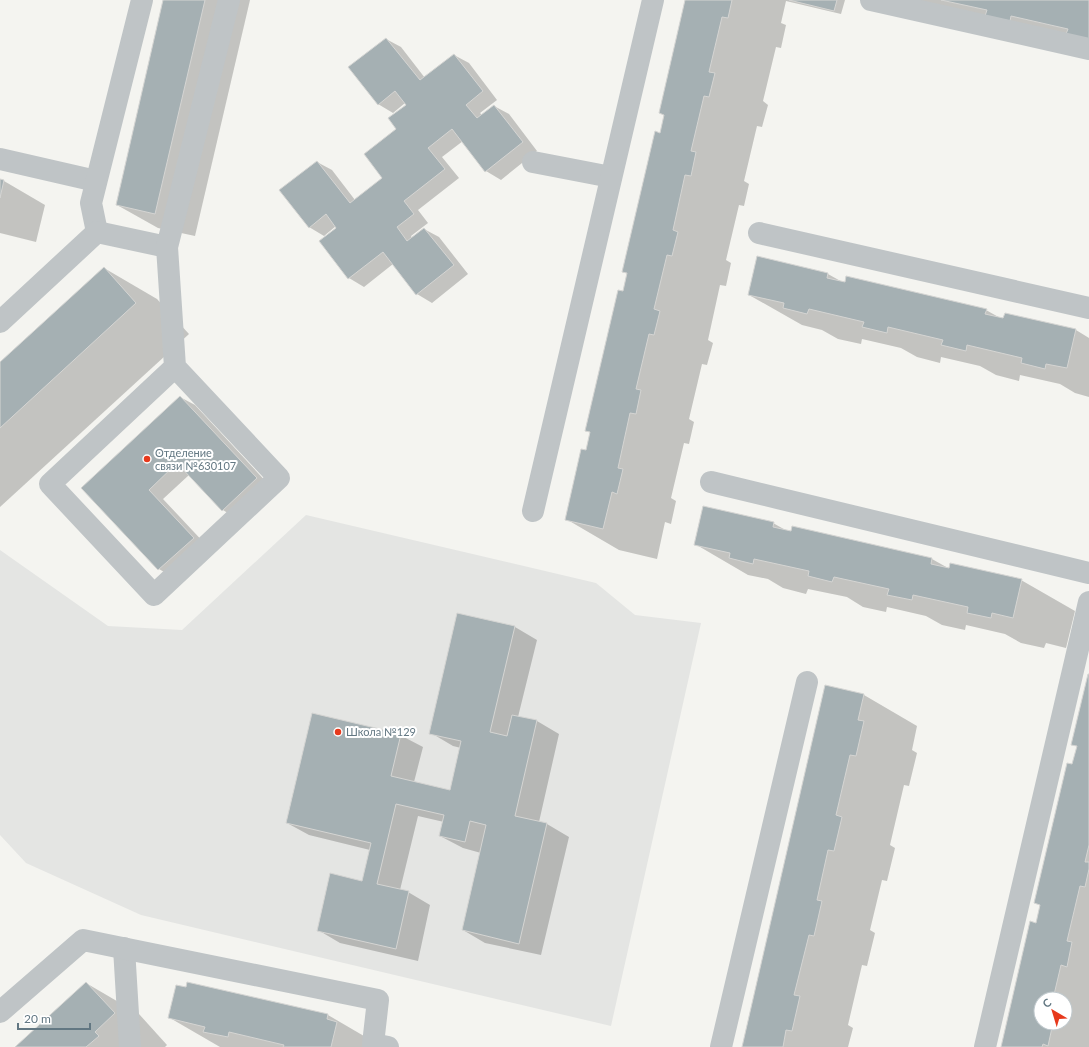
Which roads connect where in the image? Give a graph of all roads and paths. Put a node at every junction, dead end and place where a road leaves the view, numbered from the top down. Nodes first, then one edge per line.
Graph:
1 (142, 0) edge
2 (228, 0) edge
3 (653, 0) edge
4 (871, 0) edge
5 (1089, 49) edge
6 (0, 159) edge
7 (533, 162) dead end
8 (611, 177) junction
9 (96, 182) junction
10 (97, 232) junction
11 (759, 232) dead end
12 (167, 247) junction
13 (1089, 308) edge
14 (0, 322) edge
15 (175, 367) junction
16 (712, 482) dead end
17 (533, 511) dead end
18 (1089, 574) edge
19 (1089, 602) edge
20 (1084, 641) edge
21 (807, 682) dead end
22 (124, 948) junction
23 (0, 1012) edge
24 (130, 1047) edge
25 (388, 1047) edge
26 (722, 1047) edge
27 (985, 1047) edge

1 - 9 lane
2 - 12 lane
3 - 8 lane
4 - 5 lane
6 - 9 lane
7 - 8 lane
8 - 17 lane
9 - 10 lane
10 - 12 lane
10 - 14 lane
11 - 13 lane
12 - 15 lane
15 - 15 lane
16 - 18 lane
19 - 20 lane
20 - 27 lane
21 - 26 lane
22 - 23 lane
22 - 24 lane
22 - 25 lane

